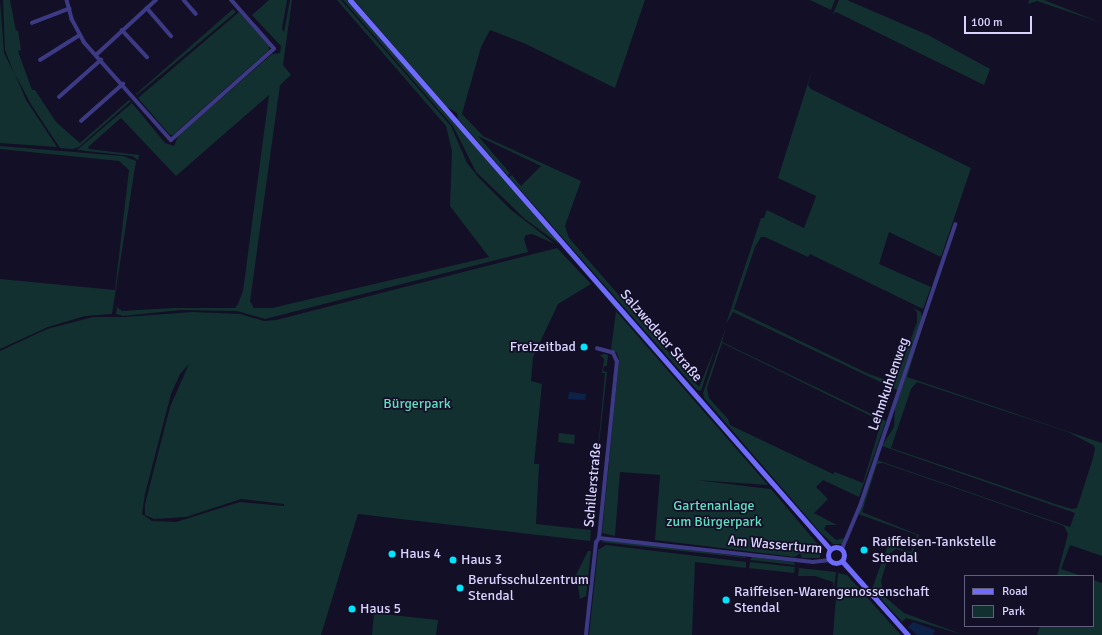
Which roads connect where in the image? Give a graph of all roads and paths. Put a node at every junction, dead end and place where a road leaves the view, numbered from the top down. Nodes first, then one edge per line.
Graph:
1 (67, 0) edge
2 (156, 0) edge
3 (184, 0) edge
4 (231, 0) edge
5 (350, 0) edge
6 (147, 8) junction
7 (69, 9) junction
8 (196, 14) dead end
9 (32, 23) dead end
10 (122, 30) junction
11 (80, 35) junction
12 (171, 36) dead end
13 (96, 55) junction
14 (147, 57) dead end
15 (40, 60) dead end
16 (101, 60) junction
17 (123, 84) junction
18 (59, 97) dead end
19 (81, 121) dead end
20 (955, 225) dead end
21 (598, 349) dead end
22 (599, 538) junction
23 (830, 549) junction
24 (842, 549) junction
25 (829, 560) junction
26 (842, 561) junction
27 (586, 635) edge
28 (908, 635) edge

1 - 7 street
2 - 6 street
3 - 8 street
4 - 17 street
5 - 23 main road, Salzwedeler Straße
6 - 10 street
6 - 12 street
7 - 9 street
7 - 11 street
10 - 13 street
10 - 14 street
11 - 13 street
11 - 15 street
13 - 16 street
16 - 17 street
16 - 18 street
17 - 19 street
20 - 24 street, Lehmkuhlenweg
21 - 22 street, Schillerstraße
22 - 25 street, Am Wasserturm
22 - 27 street, Schillerstraße
23 - 24 main road
23 - 25 main road
24 - 26 main road
25 - 26 main road
26 - 28 main road

